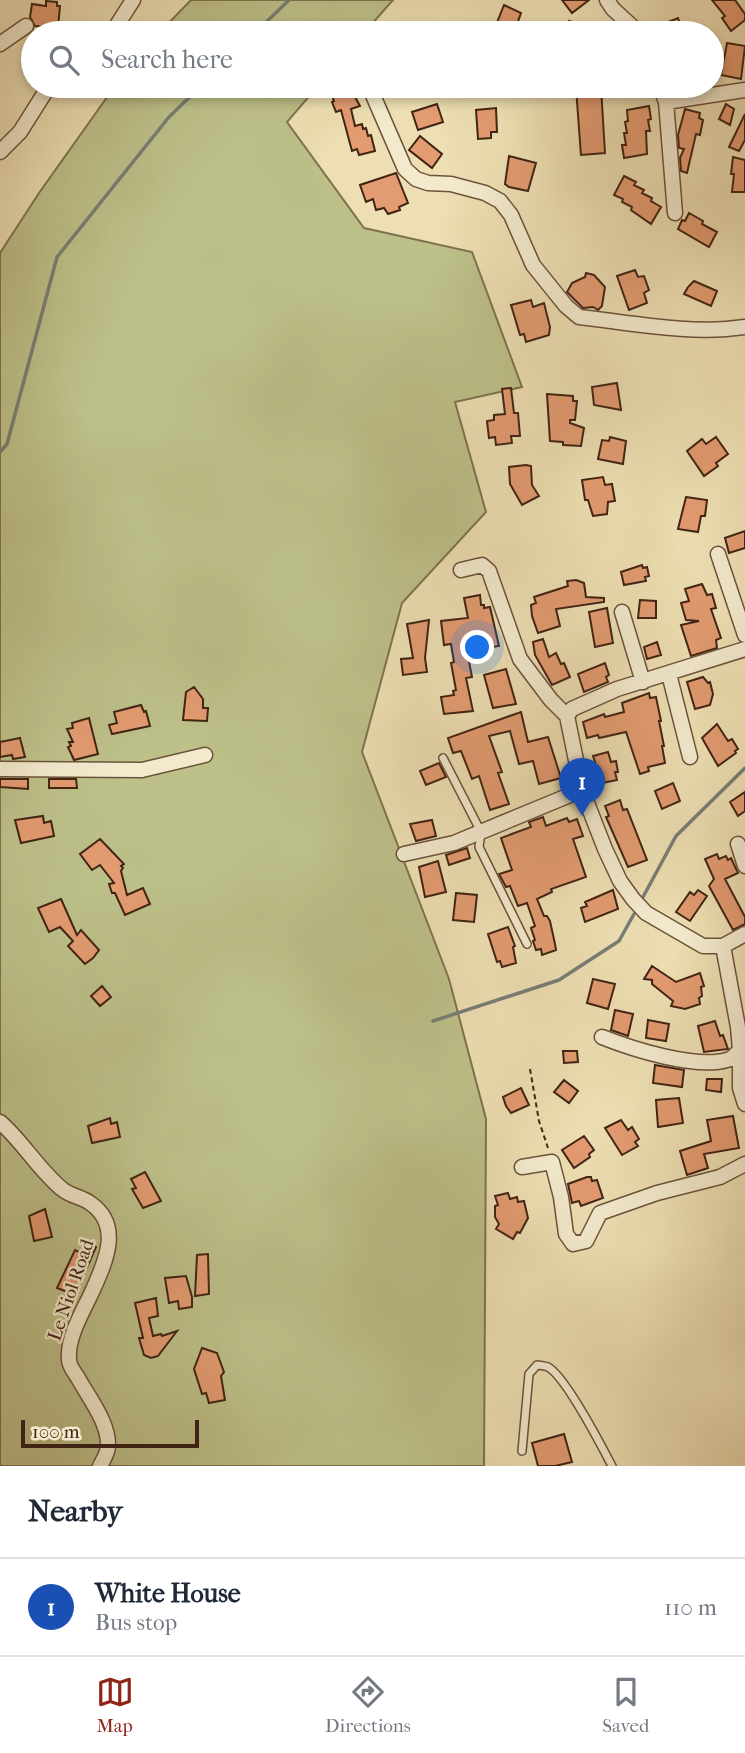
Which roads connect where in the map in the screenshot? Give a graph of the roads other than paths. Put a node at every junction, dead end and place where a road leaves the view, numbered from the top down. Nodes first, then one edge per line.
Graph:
1 (133, 0) edge
2 (607, 0) edge
3 (120, 21) edge
4 (626, 21) edge
5 (21, 29) edge
6 (0, 44) edge
7 (745, 90) edge
8 (724, 93) edge
9 (41, 98) edge
10 (374, 98) edge
11 (664, 98) edge
12 (692, 98) edge
13 (666, 102) junction
14 (0, 152) edge
15 (675, 213) dead end
16 (745, 327) edge
17 (718, 554) dead end
18 (461, 570) dead end
19 (622, 612) dead end
20 (745, 635) edge
21 (745, 649) edge
22 (669, 674) junction
23 (643, 682) junction
24 (567, 716) junction
25 (205, 755) dead end
26 (690, 757) dead end
27 (443, 758) dead end
28 (0, 769) edge
29 (582, 790) junction
30 (481, 832) junction
31 (738, 844) dead end
32 (404, 854) dead end
33 (745, 866) edge
34 (745, 934) edge
35 (527, 944) dead end
36 (723, 946) junction
37 (601, 1037) dead end
38 (740, 1050) junction
39 (745, 1104) edge
40 (0, 1122) edge
41 (745, 1164) edge
42 (522, 1167) dead end
43 (522, 1451) dead end
44 (100, 1466) edge
45 (612, 1466) edge

1 - 3 street
2 - 4 street
5 - 6 street
7 - 8 street
9 - 14 street
10 - 16 street
11 - 13 street
12 - 13 street
13 - 15 street
17 - 20 street
18 - 24 street
19 - 23 street
21 - 22 street
22 - 23 street
22 - 26 street
23 - 24 street
24 - 29 street
25 - 28 street
27 - 30 lane
29 - 30 street
29 - 36 street
30 - 32 street
30 - 35 lane
31 - 33 street
34 - 36 street
36 - 38 street
37 - 38 street
38 - 39 street
40 - 44 street, Le Niol Road
41 - 42 street
43 - 45 lane

